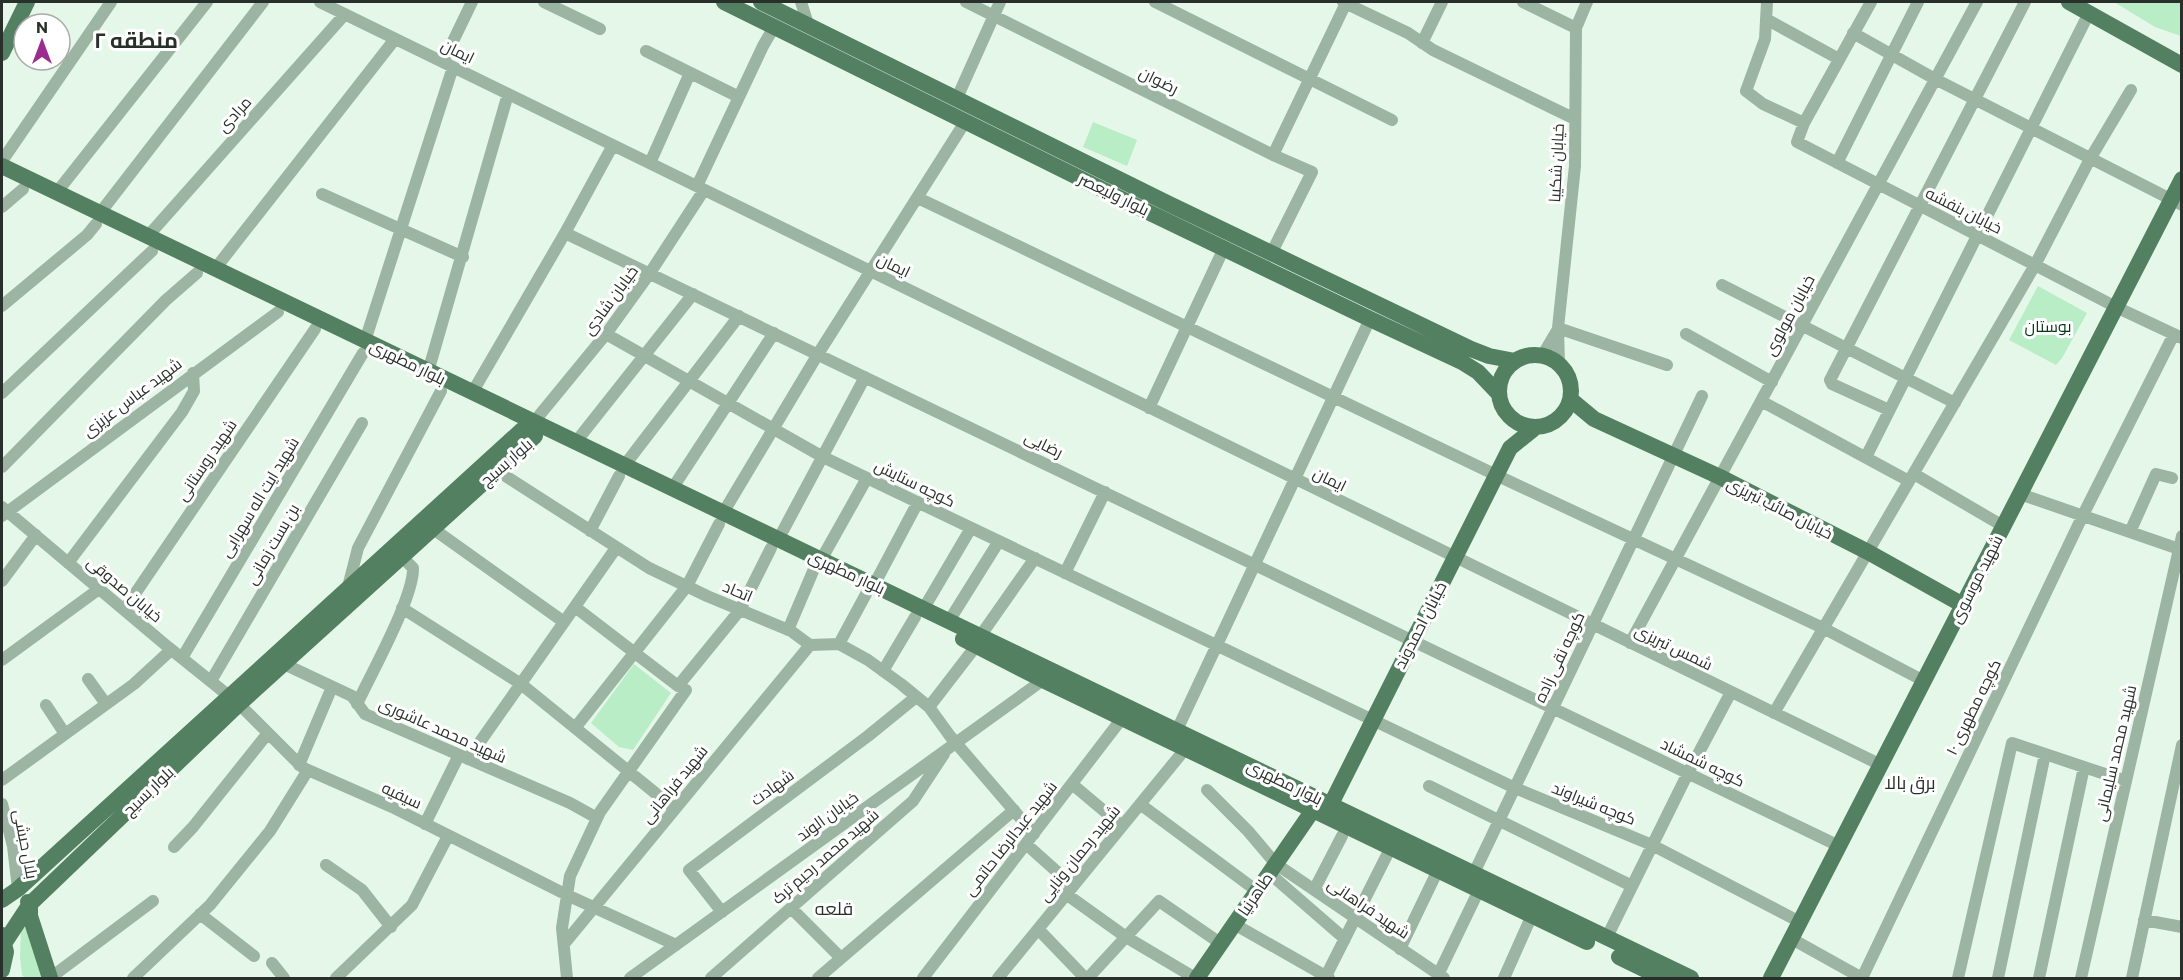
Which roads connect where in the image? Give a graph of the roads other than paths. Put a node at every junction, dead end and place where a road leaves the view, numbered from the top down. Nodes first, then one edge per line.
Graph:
1 (27, 2) edge
2 (111, 2) edge
3 (207, 2) edge
4 (263, 2) edge
5 (320, 2) edge
6 (472, 2) edge
7 (544, 2) edge
8 (724, 2) edge
9 (761, 2) edge
10 (801, 2) edge
11 (966, 2) edge
12 (1000, 2) edge
13 (1155, 2) edge
14 (1344, 2) edge
15 (1442, 2) edge
16 (1522, 2) edge
17 (1587, 2) edge
18 (1767, 2) edge
19 (1871, 2) edge
20 (1918, 2) edge
21 (1977, 2) edge
22 (2025, 2) edge
23 (2069, 2) edge
24 (2089, 13) junction
25 (345, 14) junction
26 (994, 15) junction
27 (1766, 19) junction
28 (808, 24) junction
29 (774, 27) junction
30 (1576, 28) junction
31 (600, 29) dead end
32 (1853, 33) junction
33 (395, 39) junction
34 (1422, 43) junction
35 (646, 51) dead end
36 (2, 53) edge
37 (1891, 53) junction
38 (1839, 59) junction
39 (448, 65) junction
40 (2181, 65) edge
41 (690, 73) junction
42 (1308, 78) junction
43 (1935, 80) junction
44 (2131, 90) dead end
45 (508, 94) junction
46 (739, 97) junction
47 (957, 98) junction
48 (1975, 98) junction
49 (1575, 119) junction
50 (1392, 120) dead end
51 (965, 122) junction
52 (1804, 123) junction
53 (2032, 128) junction
54 (613, 145) junction
55 (1273, 155) junction
56 (2090, 159) junction
57 (650, 163) junction
58 (1837, 163) junction
59 (2, 164) edge
60 (2, 178) edge
61 (2181, 179) edge
62 (1878, 184) junction
63 (700, 188) junction
64 (23, 189) junction
65 (57, 192) junction
66 (322, 194) dead end
67 (918, 198) junction
68 (2176, 202) edge
69 (1919, 205) junction
70 (2, 207) edge
71 (98, 219) junction
72 (403, 230) junction
73 (565, 233) junction
74 (1977, 235) junction
75 (150, 244) junction
76 (1224, 248) junction
77 (1271, 254) junction
78 (463, 257) junction
79 (2035, 265) junction
80 (215, 269) junction
81 (872, 272) junction
82 (197, 273) junction
83 (650, 273) junction
84 (1722, 285) dead end
85 (693, 294) junction
86 (2, 306) edge
87 (2116, 306) junction
88 (278, 312) junction
89 (739, 316) junction
90 (1370, 319) junction
91 (1188, 326) junction
92 (1802, 326) junction
93 (1558, 328) junction
94 (315, 329) junction
95 (774, 333) junction
96 (606, 334) junction
97 (1686, 334) dead end
98 (2178, 336) edge
99 (364, 347) junction
100 (1845, 348) junction
101 (818, 354) junction
102 (643, 355) junction
103 (1542, 356) junction
104 (1515, 361) junction
105 (1559, 364) junction
106 (1667, 365) dead end
107 (428, 372) junction
108 (193, 373) junction
109 (865, 377) junction
110 (1905, 378) junction
111 (689, 381) junction
112 (1772, 381) junction
113 (441, 391) junction
114 (2, 393) edge
115 (472, 393) junction
116 (1498, 393) junction
117 (1334, 396) junction
118 (1702, 396) dead end
119 (1570, 399) junction
120 (1761, 401) junction
121 (728, 403) junction
122 (1955, 403) junction
123 (1149, 408) junction
124 (1889, 410) junction
125 (1504, 411) junction
126 (1594, 419) junction
127 (1554, 421) junction
128 (362, 423) dead end
129 (1536, 427) junction
130 (530, 429) junction
131 (774, 429) junction
132 (575, 443) junction
133 (1510, 448) junction
134 (1673, 456) junction
135 (823, 457) junction
136 (1866, 457) junction
137 (2, 467) edge
138 (496, 470) junction
139 (622, 471) junction
140 (1496, 475) junction
141 (1720, 477) junction
142 (1911, 477) junction
143 (867, 478) junction
144 (2172, 478) dead end
145 (1294, 480) junction
146 (672, 489) junction
147 (1105, 492) junction
148 (2020, 494) junction
149 (918, 502) junction
150 (4, 511) edge
151 (2083, 515) junction
152 (721, 519) junction
153 (2003, 526) junction
154 (432, 528) junction
155 (971, 528) junction
156 (590, 531) junction
157 (2130, 532) junction
158 (36, 535) junction
159 (2181, 536) edge
160 (1633, 539) junction
161 (999, 541) junction
162 (775, 544) junction
163 (616, 548) junction
164 (2180, 549) edge
165 (1868, 552) junction
166 (401, 556) junction
167 (1035, 558) junction
168 (1453, 558) junction
169 (1676, 559) junction
170 (68, 562) junction
171 (817, 564) junction
172 (1255, 564) junction
173 (1065, 573) junction
174 (2, 581) edge
175 (687, 586) junction
176 (348, 587) junction
177 (99, 589) junction
178 (870, 589) junction
179 (1963, 605) junction
180 (575, 607) junction
181 (402, 608) junction
182 (124, 610) junction
183 (740, 610) junction
184 (919, 613) junction
185 (949, 621) junction
186 (564, 622) junction
187 (1592, 625) junction
188 (1823, 628) junction
189 (788, 630) junction
190 (978, 640) junction
191 (1413, 640) junction
192 (1630, 643) junction
193 (839, 644) junction
194 (810, 645) junction
195 (1217, 645) junction
196 (171, 650) junction
197 (633, 652) junction
198 (182, 658) junction
199 (2, 660) edge
200 (284, 664) junction
201 (883, 670) junction
202 (88, 680) dead end
203 (1043, 680) junction
204 (211, 681) junction
205 (1924, 681) junction
206 (521, 684) junction
207 (332, 687) junction
208 (682, 688) junction
209 (1731, 693) junction
210 (916, 697) junction
211 (234, 700) junction
212 (106, 704) junction
213 (357, 704) junction
214 (46, 705) dead end
215 (929, 707) junction
216 (1553, 708) junction
217 (1774, 713) junction
218 (1123, 717) junction
219 (1372, 719) junction
220 (574, 728) junction
221 (1177, 730) junction
222 (268, 733) junction
223 (65, 734) junction
224 (952, 745) junction
225 (2181, 745) edge
226 (1186, 748) junction
227 (2045, 754) junction
228 (463, 757) junction
229 (1881, 765) junction
230 (2084, 767) junction
231 (304, 768) junction
232 (628, 771) junction
233 (1688, 772) junction
234 (2, 780) edge
235 (2126, 781) junction
236 (1072, 784) junction
237 (1429, 786) dead end
238 (1515, 788) junction
239 (1207, 790) dead end
240 (2, 804) edge
241 (1140, 804) junction
242 (1331, 804) junction
243 (675, 809) junction
244 (1014, 810) junction
245 (1313, 810) junction
246 (597, 818) junction
247 (1499, 820) junction
248 (425, 824) junction
249 (1122, 826) junction
250 (1034, 834) junction
251 (448, 836) junction
252 (1342, 836) dead end
253 (1026, 844) junction
254 (1652, 845) junction
255 (1839, 846) junction
256 (1391, 847) junction
257 (174, 848) dead end
258 (326, 865) dead end
259 (1273, 868) junction
260 (1438, 870) junction
261 (1474, 873) junction
262 (1632, 886) junction
263 (18, 889) junction
264 (1070, 890) junction
265 (1314, 890) junction
266 (1479, 890) junction
267 (1257, 891) junction
268 (567, 895) junction
269 (2, 900) edge
270 (153, 901) dead end
271 (30, 904) junction
272 (595, 907) junction
273 (791, 908) junction
274 (722, 912) junction
275 (200, 914) junction
276 (1532, 915) junction
277 (1356, 919) junction
278 (2144, 920) junction
279 (1800, 922) junction
280 (1234, 924) junction
281 (392, 927) junction
282 (2181, 927) edge
283 (1038, 929) junction
284 (1126, 937) junction
285 (3, 938) edge
286 (1345, 939) junction
287 (1606, 939) junction
288 (1792, 939) junction
289 (1220, 943) junction
290 (564, 944) junction
291 (676, 945) junction
292 (1400, 949) junction
293 (254, 956) dead end
294 (841, 958) junction
295 (272, 963) dead end
296 (2, 970) edge
297 (1004, 976) edge
298 (1441, 977) edge
299 (7, 978) edge
300 (50, 978) edge
301 (133, 978) edge
302 (284, 978) edge
303 (336, 978) edge
304 (567, 978) edge
305 (630, 978) edge
306 (711, 978) edge
307 (818, 978) edge
308 (923, 978) edge
309 (1086, 978) edge
310 (1196, 978) edge
311 (1327, 978) edge
312 (1504, 978) edge
313 (1662, 978) edge
314 (1691, 978) edge
315 (1771, 978) edge
316 (1862, 978) edge
317 (1958, 978) edge
318 (1998, 978) edge
319 (2039, 978) edge
320 (2081, 978) edge
321 (2132, 978) edge

1 - 36 main road
2 - 59 street
3 - 65 street
4 - 71 street
5 - 25 street, ایمان
6 - 39 street, شهید ایت اله سهرابی
7 - 31 street
8 - 29 main road, بلوار ولیعصر
9 - 28 main road, بلوار ولیعصر
10 - 28 street
11 - 26 street, رضوان
12 - 26 street
13 - 42 street
14 - 34 street
14 - 42 street
15 - 34 street
16 - 30 street
17 - 30 street, خیابان شکیبا
18 - 27 street
19 - 32 street
20 - 37 street
21 - 43 street, خیابان مولوی
22 - 48 street
23 - 24 main road
24 - 40 main road
24 - 53 street
25 - 33 street, ایمان
25 - 75 street, مرادی
26 - 47 street
26 - 55 street, رضوان
27 - 38 street
27 - 52 street
28 - 47 main road, بلوار ولیعصر
29 - 46 street, خیابان شادی
29 - 51 main road, بلوار ولیعصر
30 - 49 street, خیابان شکیبا
32 - 37 street
32 - 38 street
33 - 39 street, ایمان
33 - 80 street
34 - 49 street
35 - 41 street
37 - 43 street
37 - 58 street
38 - 52 street
39 - 45 street, ایمان
39 - 72 street, شهید ایت اله سهرابی
41 - 46 street
41 - 57 street
42 - 50 street
42 - 55 street
43 - 48 street
43 - 62 street, خیابان مولوی
44 - 56 street
45 - 54 street, ایمان
45 - 78 street
46 - 63 street, خیابان شادی
47 - 51 main road
47 - 77 main road, بلوار ولیعصر
48 - 53 street
48 - 69 street
49 - 93 street, خیابان شکیبا
51 - 67 street
51 - 76 main road, بلوار ولیعصر
52 - 58 street, خیابان بنفشه
53 - 56 street
53 - 74 street
54 - 57 street, ایمان
54 - 73 street
55 - 77 street, رضوان
56 - 68 street
56 - 79 street
57 - 63 street, ایمان
58 - 62 street, خیابان بنفشه
59 - 65 main road, بلوار مطهری
60 - 64 main road, بلوار مطهری
61 - 68 main road, شهید موسوی
62 - 69 street, خیابان بنفشه
62 - 92 street, خیابان مولوی
63 - 81 street, ایمان
63 - 83 street, خیابان شادی
64 - 70 street
64 - 71 main road, بلوار مطهری
65 - 71 main road, بلوار مطهری
66 - 72 street
67 - 81 street
67 - 91 street
68 - 87 main road, شهید موسوی
69 - 74 street, خیابان بنفشه
69 - 100 street
71 - 75 main road, بلوار مطهری
71 - 86 street
72 - 78 street
72 - 99 street, شهید ایت اله سهرابی
73 - 83 street, رضایی
73 - 115 street
74 - 79 street, خیابان بنفشه
74 - 110 street
75 - 80 main road, بلوار مطهری
75 - 82 main road, بلوار مطهری
75 - 114 street, مرادی
76 - 90 main road, بلوار ولیعصر
76 - 91 street
77 - 104 main road, بلوار ولیعصر
78 - 107 street
79 - 87 street, خیابان بنفشه
79 - 122 street
80 - 99 main road, بلوار مطهری
81 - 101 street
81 - 123 street, ایمان
82 - 88 main road, بلوار مطهری
82 - 137 street
83 - 85 street, رضایی
83 - 96 street, خیابان شادی
84 - 92 street
85 - 89 street, رضایی
85 - 102 street
87 - 98 street, خیابان بنفشه
87 - 148 main road, شهید موسوی
88 - 94 main road, بلوار مطهری
88 - 108 street, شهید عباس عزیزی
89 - 95 street, رضایی
89 - 111 street
90 - 116 main road, بلوار ولیعصر
90 - 117 street
91 - 117 street
91 - 123 street
92 - 100 street
92 - 112 street, خیابان مولوی
93 - 103 street
93 - 105 street, خیابان شکیبا
93 - 106 street
94 - 99 main road, بلوار مطهری
94 - 182 street, شهید روستانی
95 - 101 street, رضایی
95 - 121 street
96 - 102 street, کوچه ستایش
96 - 130 street, خیابان شادی
97 - 112 street
98 - 151 street, کوچه مطهری ۱۰
99 - 107 main road, بلوار مطهری
99 - 113 main road, بلوار مطهری
99 - 198 street, شهید ایت اله سهرابی
100 - 110 street
100 - 124 street
101 - 109 street, رضایی
101 - 131 street
102 - 111 street, کوچه ستایش
102 - 132 street
103 - 104 main road
103 - 105 main road
104 - 116 main road
105 - 119 main road
107 - 115 main road, بلوار مطهری
108 - 150 street, شهید عباس عزیزی
108 - 170 street
109 - 135 street
109 - 147 street, رضایی
110 - 122 street
110 - 124 street
111 - 121 street, کوچه ستایش
111 - 139 street
112 - 120 street, خیابان مولوی
113 - 130 main road, بلوار مطهری
113 - 176 street
115 - 130 main road, بلوار مطهری
116 - 125 main road
117 - 140 street
117 - 145 street
118 - 134 street, کوچه نقی زاده
119 - 126 main road
119 - 127 main road
120 - 136 street
120 - 141 street, خیابان مولوی
121 - 131 street, کوچه ستایش
121 - 146 street
122 - 142 street
123 - 145 street, ایمان
124 - 136 street
125 - 129 main road
125 - 133 main road
126 - 127 main road
126 - 134 main road, خیابان صائب تبریزی
127 - 129 main road
128 - 204 street, بن بست زمانی
129 - 133 main road
130 - 132 main road, بلوار مطهری
130 - 138 main road, بلوار بسیج
130 - 139 main road, بلوار مطهری
130 - 176 main road, بلوار بسیج
131 - 135 street, کوچه ستایش
131 - 152 street
132 - 139 main road, بلوار مطهری
133 - 140 main road, خیابان احمدوند
134 - 141 main road, خیابان صائب تبریزی
134 - 160 street, کوچه نقی زاده
135 - 143 street, کوچه ستایش
135 - 162 street
136 - 142 street
138 - 154 main road, بلوار بسیج
138 - 156 street, اتحاد
139 - 146 main road, بلوار مطهری
139 - 152 main road, بلوار مطهری
139 - 156 street
140 - 160 street
140 - 168 main road, خیابان احمدوند
141 - 165 main road, خیابان صائب تبریزی
141 - 169 street, خیابان مولوی
142 - 153 street
142 - 165 street
143 - 149 street, کوچه ستایش
143 - 171 street
144 - 157 street
145 - 168 street, ایمان
145 - 172 street
146 - 152 main road, بلوار مطهری
147 - 172 street, رضایی
147 - 173 street
148 - 151 street
148 - 153 main road, شهید موسوی
149 - 155 street, کوچه ستایش
149 - 178 street
150 - 158 street, خیابان صدوقی
151 - 157 street
151 - 316 street, کوچه مطهری ۱۰
152 - 162 main road, بلوار مطهری
152 - 175 street
153 - 179 main road, شهید موسوی
154 - 166 main road, بلوار بسیج
154 - 186 street
155 - 161 street, کوچه ستایش
155 - 184 street
156 - 163 street, اتحاد
157 - 164 street
158 - 170 street, خیابان صدوقی
158 - 174 street
159 - 164 street, شهید محمد سلیمانی
160 - 169 street
160 - 187 street, کوچه نقی زاده
161 - 167 street, کوچه ستایش
161 - 185 street
162 - 171 main road, بلوار مطهری
162 - 183 street
163 - 175 street, اتحاد
163 - 180 street
164 - 235 street, شهید محمد سلیمانی
165 - 179 main road, خیابان صائب تبریزی
165 - 188 street
166 - 181 street
166 - 200 main road, بلوار بسیج
167 - 173 street, کوچه ستایش
167 - 190 street
168 - 187 street, شمس تبریزی
168 - 191 main road, خیابان احمدوند
169 - 188 street
169 - 192 street, خیابان مولوی
170 - 177 street, خیابان صدوقی
171 - 178 main road, بلوار مطهری
171 - 189 street
172 - 191 street, رضایی
172 - 195 street
173 - 195 street, کوچه ستایش
175 - 183 street, اتحاد
175 - 197 street
176 - 211 main road, بلوار بسیج
177 - 182 street, خیابان صدوقی
177 - 199 street
178 - 184 main road, بلوار مطهری
178 - 193 street
179 - 205 main road, شهید موسوی
180 - 186 street
180 - 197 street
181 - 206 street
181 - 213 street
182 - 196 street, خیابان صدوقی
183 - 189 street, اتحاد
183 - 208 street
184 - 185 main road, بلوار مطهری
184 - 190 main road, بلوار مطهری
184 - 201 street
185 - 190 main road, بلوار مطهری
186 - 206 street
187 - 192 street, شمس تبریزی
187 - 216 street, کوچه نقی زاده
188 - 205 street
188 - 217 street
189 - 194 street, اتحاد
190 - 203 main road, بلوار مطهری
190 - 215 street
190 - 221 main road, بلوار مطهری
191 - 216 street, کوچه شمشاد
191 - 219 main road, خیابان احمدوند
192 - 209 street, شمس تبریزی
193 - 194 street
193 - 201 street
194 - 243 street, شهید فراهانی
195 - 219 street, کوچه ستایش
195 - 221 street
196 - 198 street, خیابان صدوقی
196 - 212 street
197 - 208 street
197 - 220 street
198 - 204 street, خیابان صدوقی
200 - 207 street, شهید محمد عاشوری
200 - 211 main road, بلوار بسیج
201 - 210 street
202 - 212 street
203 - 218 main road, بلوار مطهری
203 - 224 street, خیابان الوند
204 - 211 street, خیابان صدوقی
205 - 229 main road, شهید موسوی
206 - 220 street
206 - 228 street
207 - 213 street, شهید محمد عاشوری
207 - 231 street
208 - 232 street
209 - 217 street, شمس تبریزی
209 - 233 street
210 - 215 street
210 - 274 street, شهادت
211 - 222 street, سیفیه
211 - 263 main road, بلوار بسیج
211 - 271 main road, بلوار بسیج
212 - 223 street
213 - 228 street, شهید محمد عاشوری
214 - 223 street
215 - 224 street
216 - 233 street, کوچه شمشاد
216 - 238 street, کوچه نقی زاده
217 - 229 street, شمس تبریزی
218 - 226 main road, بلوار مطهری
218 - 236 street, شهید عبدالرضا حاتمی
219 - 238 street, کوچه شیراوند
219 - 242 main road, خیابان احمدوند
220 - 232 street
221 - 242 main road, بلوار مطهری
222 - 231 street, سیفیه
222 - 257 street
223 - 234 street
224 - 244 street
224 - 273 street, شهید محمد رحیم ترک
224 - 274 street, خیابان الوند
225 - 278 street
226 - 241 street, شهید رحمان ونایی
226 - 245 main road, بلوار مطهری
227 - 230 street
227 - 317 street
227 - 318 street
228 - 246 street, شهید محمد عاشوری
228 - 248 street
229 - 255 main road, شهید موسوی
230 - 235 street
230 - 319 street
231 - 248 street, سیفیه
231 - 275 street
232 - 243 street
232 - 246 street
233 - 254 street
233 - 255 street, کوچه شمشاد
235 - 320 street, شهید محمد سلیمانی
236 - 249 street
236 - 250 street, شهید عبدالرضا حاتمی
237 - 247 street
238 - 247 street, کوچه نقی زاده
238 - 254 street, کوچه شیراوند
239 - 259 street
240 - 263 street, بلال حبشی
241 - 249 street, شهید رحمان ونایی
241 - 267 street
242 - 245 main road
242 - 261 main road, بلوار مطهری
243 - 272 street, شهید فراهانی
244 - 250 street
244 - 294 street
245 - 256 main road, بلوار مطهری
245 - 259 main road, طاهرنیا
246 - 268 street
247 - 261 street, کوچه نقی زاده
247 - 262 street
248 - 251 street, سیفیه
249 - 264 street, شهید رحمان ونایی
250 - 253 street, شهید عبدالرضا حاتمی
251 - 268 street, سیفیه
251 - 281 street
252 - 265 street
253 - 264 street
253 - 308 street, شهید عبدالرضا حاتمی
254 - 262 street
254 - 279 street, کوچه شیراوند
255 - 279 main road, شهید موسوی
256 - 260 main road, بلوار مطهری
256 - 277 street
258 - 281 street
259 - 265 street, شهید فراهانی
259 - 267 main road, طاهرنیا
259 - 286 street
260 - 266 main road, بلوار مطهری
260 - 292 street
261 - 287 main road, بلوار مطهری
262 - 287 street
263 - 269 main road, بلوار بسیج
263 - 271 main road
264 - 283 street, شهید رحمان ونایی
264 - 284 street
265 - 277 street, شهید فراهانی
266 - 276 main road, بلوار مطهری
266 - 298 street
267 - 280 main road, طاهرنیا
268 - 272 street, سیفیه
268 - 290 street
270 - 300 street
271 - 285 main road, بلوار بسیج
271 - 300 main road
272 - 290 street, شهید فراهانی
272 - 291 street, سیفیه
273 - 294 street
273 - 306 street, شهید محمد رحیم ترک
274 - 291 street, خیابان الوند
275 - 293 street
275 - 301 street
276 - 312 street
276 - 313 main road, بلوار مطهری
277 - 286 street
277 - 292 street, شهید فراهانی
278 - 282 street
278 - 321 street
279 - 288 main road, شهید موسوی
280 - 289 main road, طاهرنیا
280 - 311 street
281 - 303 street
283 - 297 street, شهید رحمان ونایی
283 - 309 street
284 - 289 street
284 - 309 street
284 - 310 street
285 - 296 main road
286 - 311 street
287 - 314 main road, بلوار مطهری
288 - 315 main road, شهید موسوی
288 - 316 street
289 - 310 main road, طاهرنیا
290 - 304 street
291 - 305 street, خیابان الوند
292 - 298 street, شهید فراهانی
294 - 307 street
295 - 302 street
296 - 299 main road

